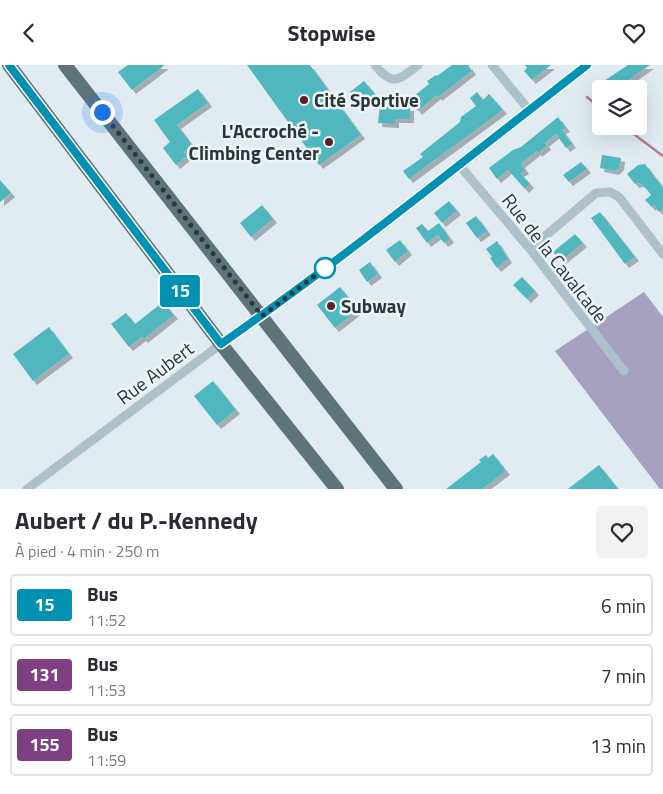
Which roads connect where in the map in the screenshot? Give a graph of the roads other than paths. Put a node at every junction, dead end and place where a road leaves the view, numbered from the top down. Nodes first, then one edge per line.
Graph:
1 (9, 65) edge
2 (66, 65) edge
3 (375, 65) edge
4 (418, 65) edge
5 (492, 65) edge
6 (587, 65) edge
7 (528, 111) junction
8 (460, 166) junction
9 (530, 249) junction
10 (663, 254) edge
11 (262, 316) junction
12 (221, 344) junction
13 (624, 371) dead end
14 (28, 489) edge
15 (337, 489) edge
16 (396, 489) edge

1 - 12 main road
2 - 11 main road
3 - 4 street
5 - 7 street
6 - 7 street, Rue Aubert
7 - 8 street, Rue Aubert
8 - 9 street, Rue de la Cavalcade
8 - 11 street, Rue Aubert
9 - 10 street
9 - 13 street, Rue de la Cavalcade
11 - 12 street, Rue Aubert
11 - 16 main road
12 - 14 street, Rue Aubert
12 - 15 main road

